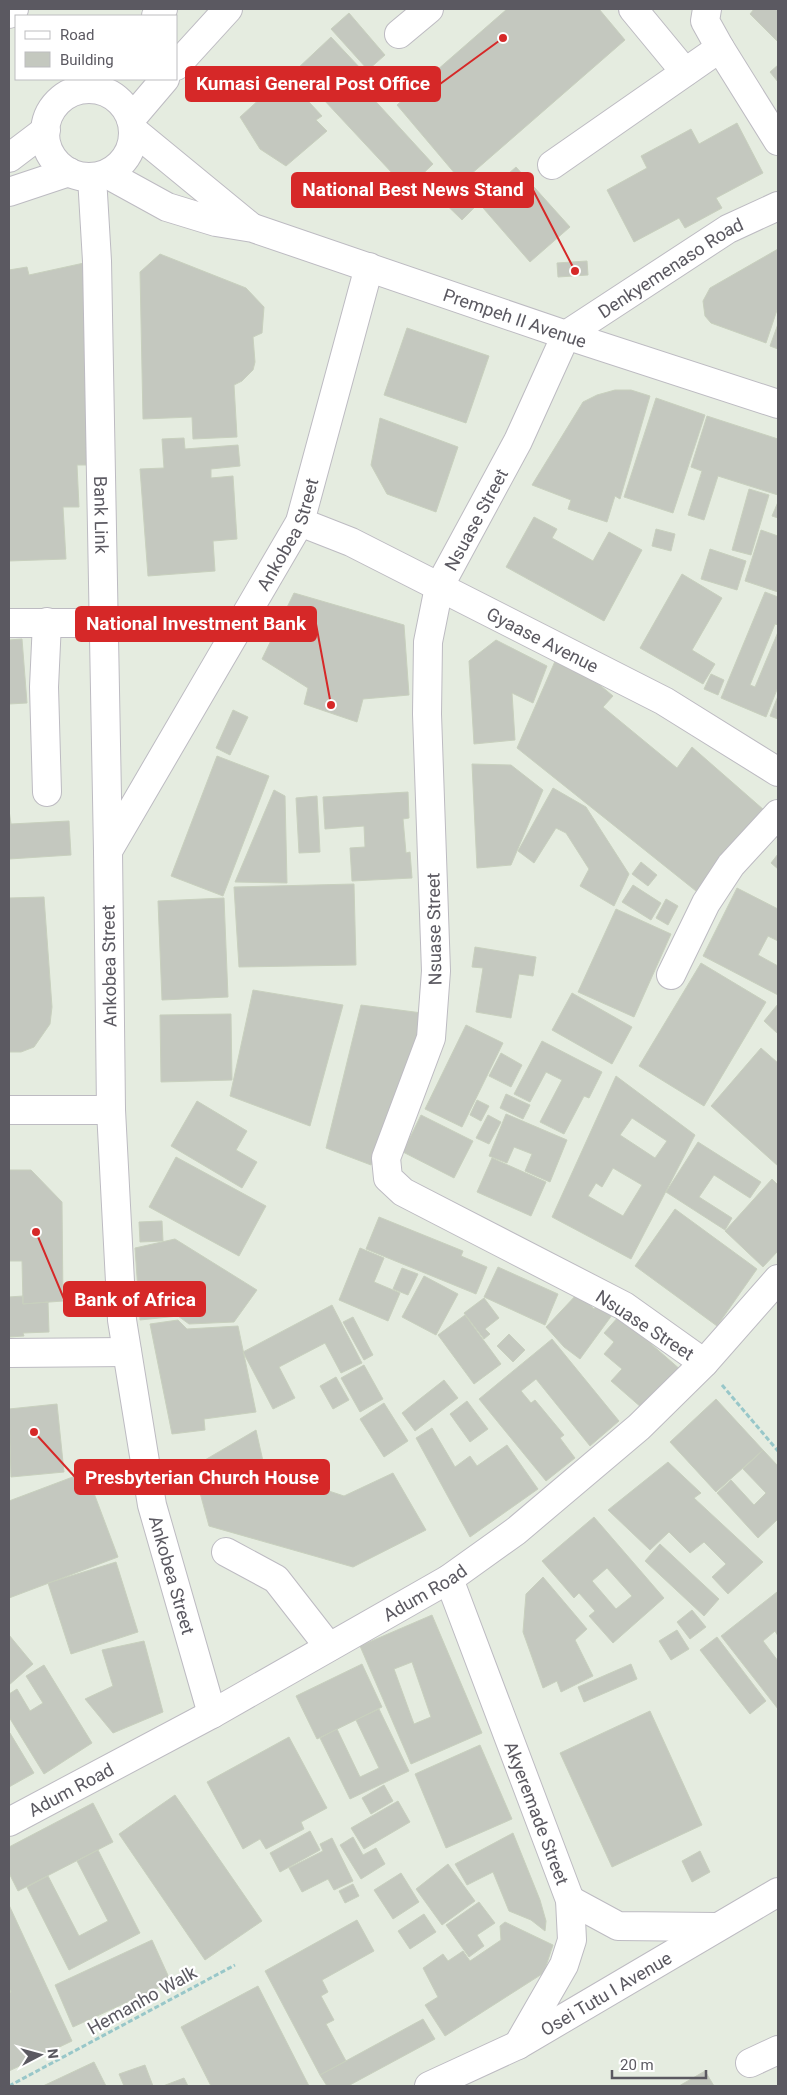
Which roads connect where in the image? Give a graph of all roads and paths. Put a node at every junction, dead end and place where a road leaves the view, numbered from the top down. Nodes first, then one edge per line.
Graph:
1 (14, 9) edge
2 (228, 9) edge
3 (429, 9) edge
4 (633, 9) edge
5 (706, 9) edge
6 (9, 14) edge
7 (399, 34) dead end
8 (720, 48) junction
9 (178, 64) edge
10 (685, 72) junction
11 (164, 80) edge
12 (96, 84) edge
13 (132, 124) junction
14 (46, 130) junction
15 (778, 141) edge
16 (9, 158) edge
17 (552, 166) dead end
18 (90, 174) junction
19 (9, 192) edge
20 (778, 206) edge
21 (253, 228) junction
22 (369, 267) junction
23 (566, 335) junction
24 (778, 404) edge
25 (300, 522) junction
26 (438, 588) junction
27 (46, 622) junction
28 (9, 623) edge
29 (102, 623) junction
30 (778, 772) edge
31 (47, 792) dead end
32 (778, 814) edge
33 (108, 851) junction
34 (672, 975) dead end
35 (9, 1110) edge
36 (111, 1110) junction
37 (778, 1279) edge
38 (127, 1352) junction
39 (9, 1353) edge
40 (704, 1363) junction
41 (778, 1451) edge
42 (226, 1552) dead end
43 (449, 1578) junction
44 (329, 1647) junction
45 (212, 1714) junction
46 (9, 1822) edge
47 (778, 1892) edge
48 (570, 1900) junction
49 (717, 1927) junction
50 (235, 1965) dead end
51 (518, 2045) junction
52 (778, 2050) edge
53 (750, 2063) dead end
54 (9, 2086) edge
55 (429, 2086) edge

1 - 6 street
2 - 9 street
3 - 7 street
4 - 10 street
5 - 8 street
8 - 10 street
8 - 15 street
10 - 17 street
11 - 13 street
12 - 13 street
12 - 14 street
13 - 18 street
13 - 21 street, Prempeh II Avenue
14 - 16 street
14 - 18 street
18 - 19 street
18 - 21 street, Prempeh II Avenue
18 - 29 street, Bank Link
20 - 23 street, Denkyemenaso Road
21 - 22 street, Prempeh II Avenue
22 - 23 street, Prempeh II Avenue
22 - 25 street, Ankobea Street
23 - 24 street, Prempeh II Avenue
23 - 26 street, Nsuase Street
25 - 26 street, Gyaase Avenue
25 - 33 street, Ankobea Street
26 - 30 street, Gyaase Avenue
26 - 40 street, Nsuase Street
27 - 28 street
27 - 29 street
27 - 31 street
29 - 33 street, Bank Link
32 - 34 street
33 - 36 street, Ankobea Street
35 - 36 street
36 - 38 street, Ankobea Street
37 - 40 street, Adum Road
38 - 39 street
38 - 45 street, Ankobea Street
40 - 41 path
40 - 43 street, Adum Road
42 - 44 street
43 - 44 street, Adum Road
43 - 48 street, Akyeremade Street
44 - 45 street, Adum Road
45 - 46 street, Adum Road
47 - 49 street, Osei Tutu I Avenue
48 - 49 street
48 - 51 street, Akyeremade Street
49 - 51 street, Osei Tutu I Avenue
50 - 54 path, Hemanho Walk
51 - 55 street, Osei Tutu I Avenue
52 - 53 street

